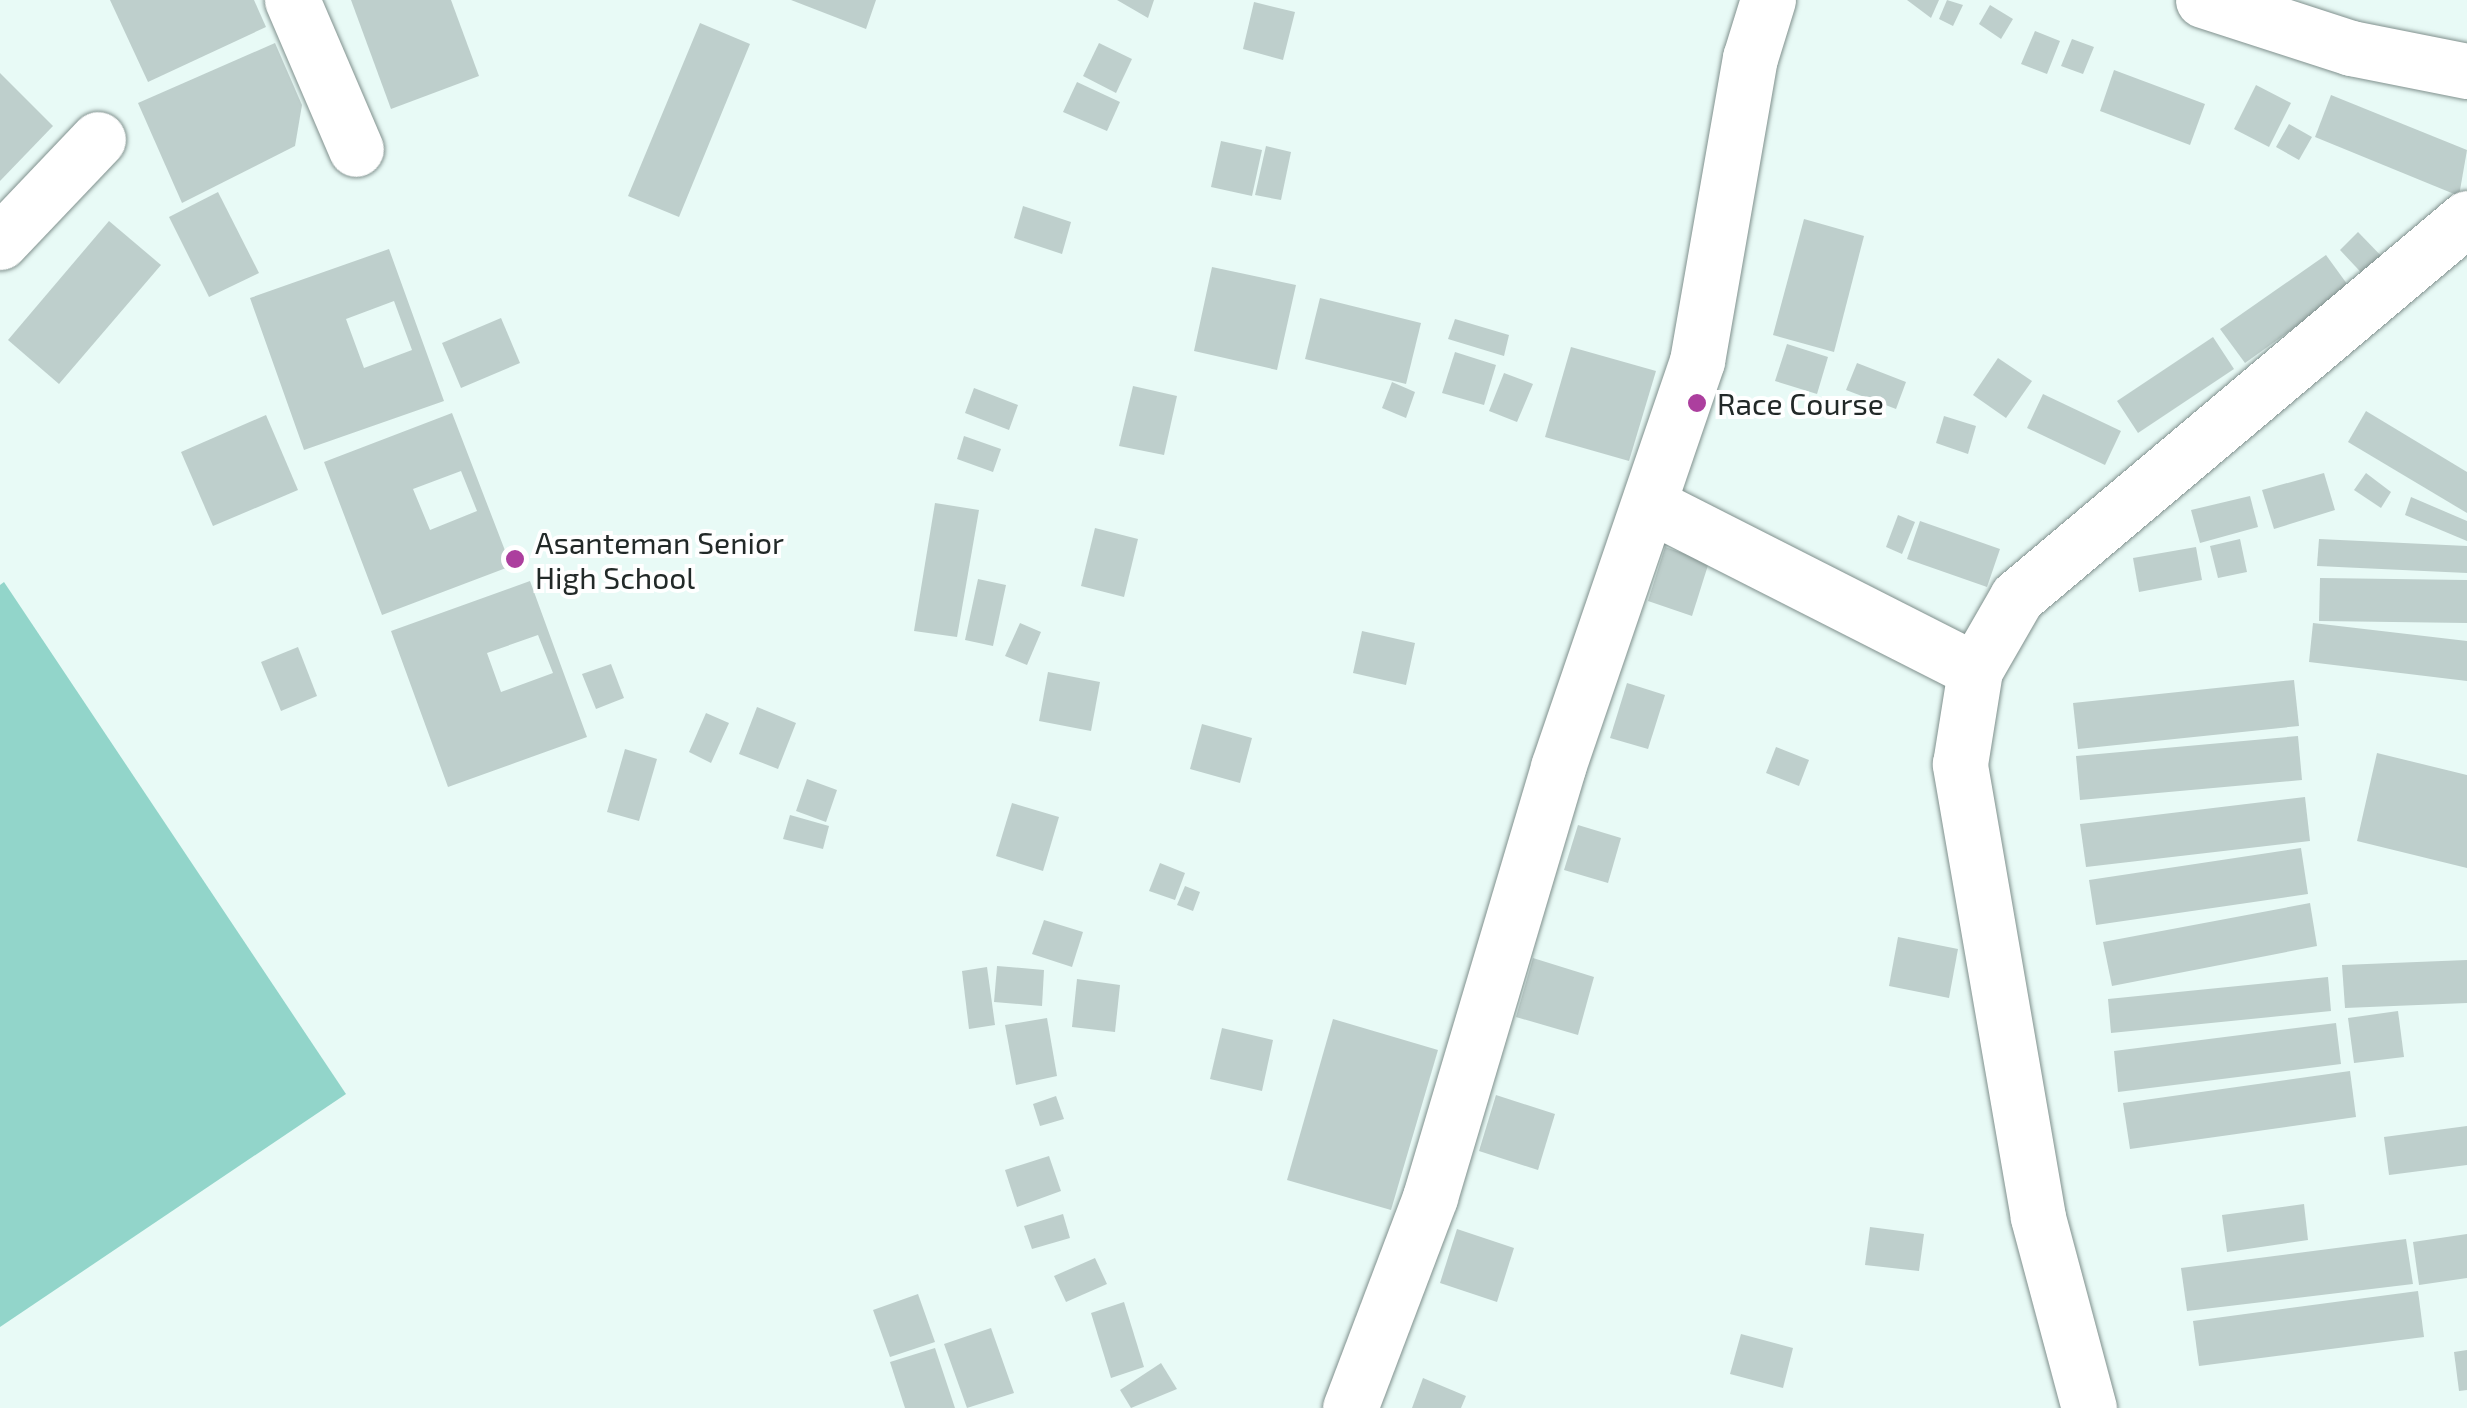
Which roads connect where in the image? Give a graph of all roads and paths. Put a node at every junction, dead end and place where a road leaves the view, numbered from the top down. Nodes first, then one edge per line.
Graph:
1 (292, 0) edge
2 (1768, 0) edge
3 (2203, 0) edge
4 (2467, 70) edge
5 (98, 139) dead end
6 (356, 149) dead end
7 (2467, 218) edge
8 (0, 242) edge
9 (1652, 506) junction
10 (1975, 670) junction
11 (1350, 1408) edge
12 (2089, 1408) edge

1 - 6 street
2 - 9 street
3 - 4 street
5 - 8 street
7 - 10 street
9 - 10 street
9 - 11 street
10 - 12 street

